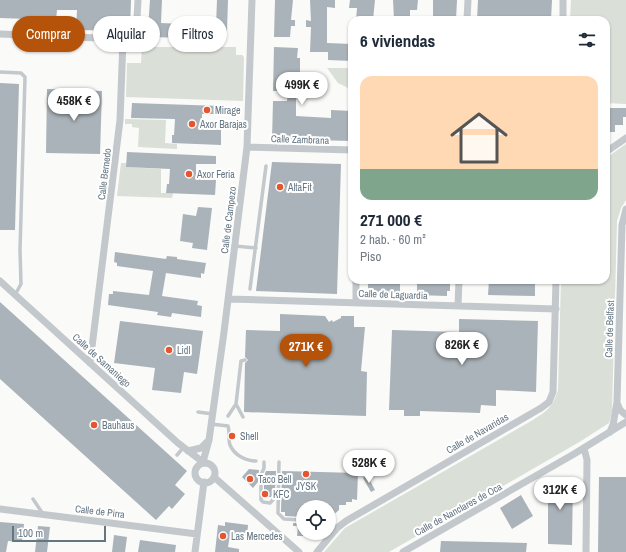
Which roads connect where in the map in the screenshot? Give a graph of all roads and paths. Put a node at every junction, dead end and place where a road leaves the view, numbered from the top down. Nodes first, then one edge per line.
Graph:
1 (138, 0) edge
2 (252, 0) edge
3 (468, 0) edge
4 (563, 0) edge
5 (137, 16) edge
6 (467, 16) edge
7 (563, 16) edge
8 (0, 34) edge
9 (93, 38) edge
10 (123, 52) edge
11 (0, 72) edge
12 (626, 138) edge
13 (247, 147) junction
14 (610, 149) edge
15 (348, 150) edge
16 (266, 166) dead end
17 (626, 209) edge
18 (624, 239) edge
19 (235, 246) junction
20 (256, 248) junction
21 (0, 281) edge
22 (356, 284) edge
23 (459, 284) edge
24 (556, 284) edge
25 (250, 289) dead end
26 (15, 295) junction
27 (229, 299) junction
28 (356, 303) junction
29 (458, 306) junction
30 (556, 309) junction
31 (245, 360) dead end
32 (90, 363) junction
33 (617, 402) junction
34 (236, 404) junction
35 (198, 412) dead end
36 (213, 414) junction
37 (626, 415) edge
38 (228, 416) dead end
39 (243, 417) dead end
40 (626, 422) edge
41 (211, 424) junction
42 (610, 432) junction
43 (209, 440) junction
44 (584, 448) junction
45 (187, 451) junction
46 (177, 455) dead end
47 (256, 461) dead end
48 (264, 462) dead end
49 (279, 462) dead end
50 (204, 464) junction
51 (214, 477) junction
52 (204, 482) junction
53 (278, 494) junction
54 (33, 499) dead end
55 (0, 508) edge
56 (43, 514) junction
57 (296, 520) edge
58 (337, 528) joint
59 (197, 534) junction
60 (195, 552) edge
61 (299, 552) edge
62 (317, 552) edge
63 (403, 552) edge
64 (586, 552) edge

1 - 5 street
2 - 13 street, Calle de Campezo
3 - 6 street
4 - 7 street
8 - 9 street
10 - 32 street, Calle Bernedo
11 - 26 lane
12 - 14 street
13 - 15 street, Calle Zambrana
13 - 19 street, Calle de Campezo
16 - 20 lane
17 - 18 street, Calle de Belfast
18 - 33 street, Calle de Belfast
19 - 20 lane
19 - 27 street, Calle de Campezo
20 - 25 lane
21 - 26 street, Calle de Samaniego
22 - 28 street
23 - 29 street
24 - 30 street, Calle de Navaridas
26 - 32 street, Calle de Samaniego
27 - 28 street, Calle de Laguardia
27 - 36 street, Calle de Campezo
28 - 29 street, Calle de Laguardia
29 - 30 street, Calle de Laguardia
30 - 58 street, Calle de Navaridas
31 - 34 lane
32 - 45 street, Calle de Samaniego
33 - 37 street
33 - 42 street, Calle de Belfast
34 - 38 lane
34 - 39 lane
35 - 36 lane
36 - 41 street, Calle de Campezo
40 - 42 street, Calle de Nanclares de Oca
41 - 43 street, Calle de Campezo
41 - 47 lane
42 - 44 street, Calle de Nanclares de Oca
43 - 45 street
43 - 50 street, Calle de Campezo
44 - 63 street, Calle de Nanclares de Oca
44 - 64 street
45 - 46 lane
45 - 50 street, Calle de Samaniego
48 - 53 lane
49 - 53 lane
50 - 51 street
50 - 52 street
51 - 52 street
51 - 61 street
52 - 59 street
53 - 57 lane
54 - 56 lane
55 - 56 street, Calle de Pirra
56 - 59 street, Calle de Pirra
58 - 62 street, Calle de Navaridas
59 - 60 street

